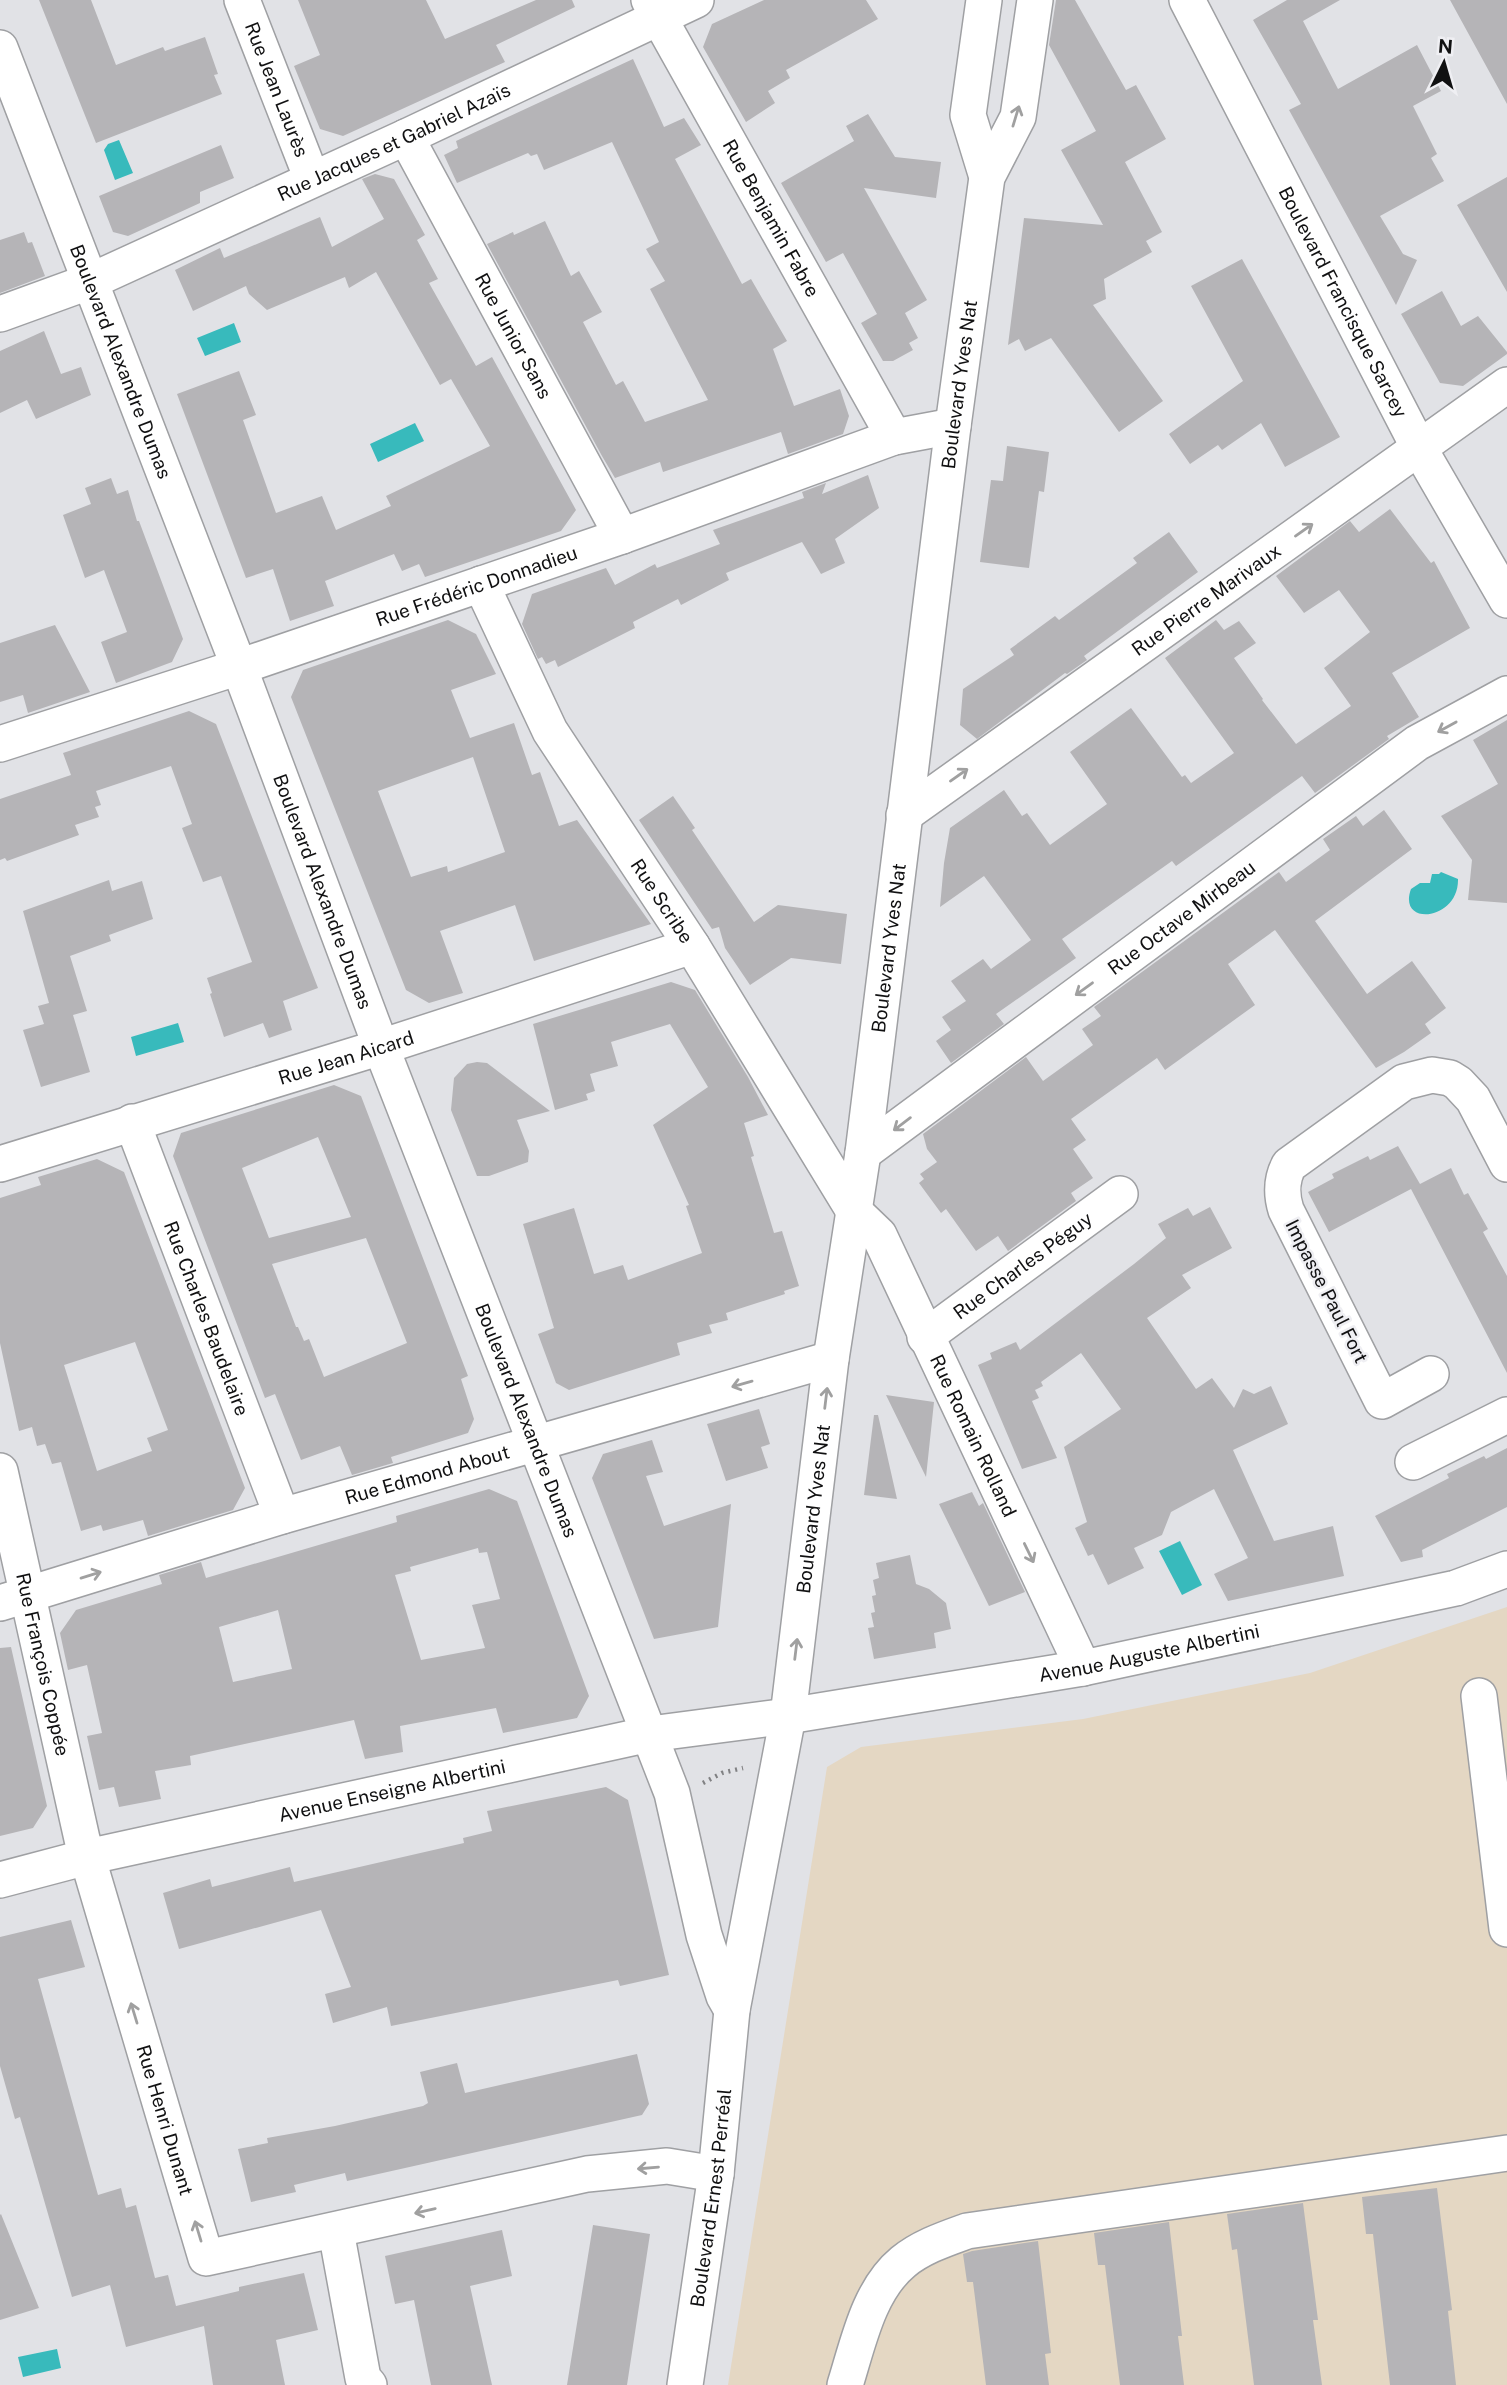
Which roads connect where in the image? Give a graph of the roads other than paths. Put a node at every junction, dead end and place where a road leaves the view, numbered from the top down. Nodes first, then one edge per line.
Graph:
1 (242, 0) edge
2 (696, 0) edge
3 (984, 0) edge
4 (1035, 0) edge
5 (1187, 0) edge
6 (653, 8) edge
7 (0, 48) edge
8 (406, 137) junction
9 (987, 177) junction
10 (312, 179) junction
11 (91, 281) junction
12 (0, 314) edge
13 (1507, 385) edge
14 (953, 426) junction
15 (894, 437) junction
16 (1419, 448) junction
17 (622, 536) junction
18 (481, 584) junction
19 (1507, 600) edge
20 (239, 667) junction
21 (1507, 694) edge
22 (0, 744) edge
23 (904, 815) junction
24 (692, 946) junction
25 (382, 1047) junction
26 (132, 1122) junction
27 (863, 1153) junction
28 (0, 1164) edge
29 (1507, 1164) edge
30 (1121, 1194) dead end
31 (854, 1211) junction
32 (925, 1337) junction
33 (831, 1359) junction
34 (1432, 1374) dead end
35 (1507, 1415) edge
36 (536, 1443) junction
37 (1413, 1462) dead end
38 (0, 1471) edge
39 (282, 1516) junction
40 (1507, 1569) edge
41 (13, 1599) edge
42 (1083, 1668) junction
43 (1479, 1696) dead end
44 (788, 1716) junction
45 (650, 1734) junction
46 (1495, 1735) edge
47 (88, 1857) junction
48 (0, 1880) edge
49 (1507, 1929) edge
50 (732, 2010) junction
51 (1507, 2153) edge
52 (716, 2174) junction
53 (336, 2231) junction
54 (369, 2385) edge
55 (685, 2385) edge
56 (845, 2385) edge

1 - 10 street, Rue Jean Laurès
2 - 6 street, Rue Jacques et Gabriel Azaïs
3 - 9 street, Boulevard Yves Nat
9 -> 4 street, Boulevard Yves Nat
5 - 16 street, Boulevard Francisque Sarcey
6 - 8 street, Rue Jacques et Gabriel Azaïs
6 - 15 street, Rue Benjamin Fabre
7 - 11 street, Boulevard Alexandre Dumas
8 - 10 street, Rue Jacques et Gabriel Azaïs
8 - 17 street, Rue Junior Sans
9 - 14 street, Boulevard Yves Nat
10 - 11 street, Rue Jacques et Gabriel Azaïs
11 - 12 street, Rue Jacques et Gabriel Azaïs
11 - 20 street, Boulevard Alexandre Dumas
13 - 16 street, Rue Pierre Marivaux
14 - 15 street, Rue Frédéric Donnadieu
14 - 23 street, Boulevard Yves Nat
15 - 17 street, Rue Frédéric Donnadieu
16 - 19 street, Boulevard Francisque Sarcey
23 -> 16 street, Rue Pierre Marivaux
17 - 18 street, Rue Frédéric Donnadieu
18 - 20 street, Rue Frédéric Donnadieu
18 - 24 street, Rue Scribe
20 - 22 street, Rue Frédéric Donnadieu
20 - 25 street, Boulevard Alexandre Dumas
21 -> 27 street, Rue Octave Mirbeau
23 - 27 street, Boulevard Yves Nat
24 - 25 street, Rue Jean Aicard
24 - 31 street, Rue Scribe
25 - 26 street, Rue Jean Aicard
25 - 36 street, Boulevard Alexandre Dumas
26 - 28 street, Rue Jean Aicard
26 - 39 street, Rue Charles Baudelaire
27 - 31 street, Boulevard Yves Nat
29 - 34 street, Impasse Paul Fort
30 - 32 street, Rue Charles Péguy
31 - 32 street, Rue Romain Rolland
31 - 33 street, Boulevard Yves Nat
32 -> 42 street, Rue Romain Rolland
33 -> 36 street, Rue Edmond About
44 -> 33 street, Boulevard Yves Nat
35 - 37 street
36 - 39 street, Rue Edmond About
36 - 45 street, Boulevard Alexandre Dumas
38 - 41 street, Rue François Coppée
41 -> 39 street, Rue Edmond About
40 - 42 street, Avenue Auguste Albertini
41 - 47 street, Rue François Coppée
42 - 44 street, Avenue Auguste Albertini
43 - 46 street
44 - 45 street, Avenue Enseigne Albertini
44 - 50 street, Boulevard Ernest Perréal
45 - 47 street, Avenue Enseigne Albertini
45 - 50 street, Boulevard Ernest Perréal
46 - 49 street
47 - 48 street, Avenue Enseigne Albertini
53 -> 47 street, Rue Henri Dunant
50 - 52 street, Boulevard Ernest Perréal
51 - 56 street
52 -> 53 street, Rue Henri Dunant
52 - 55 street, Boulevard Ernest Perréal
53 - 54 street

